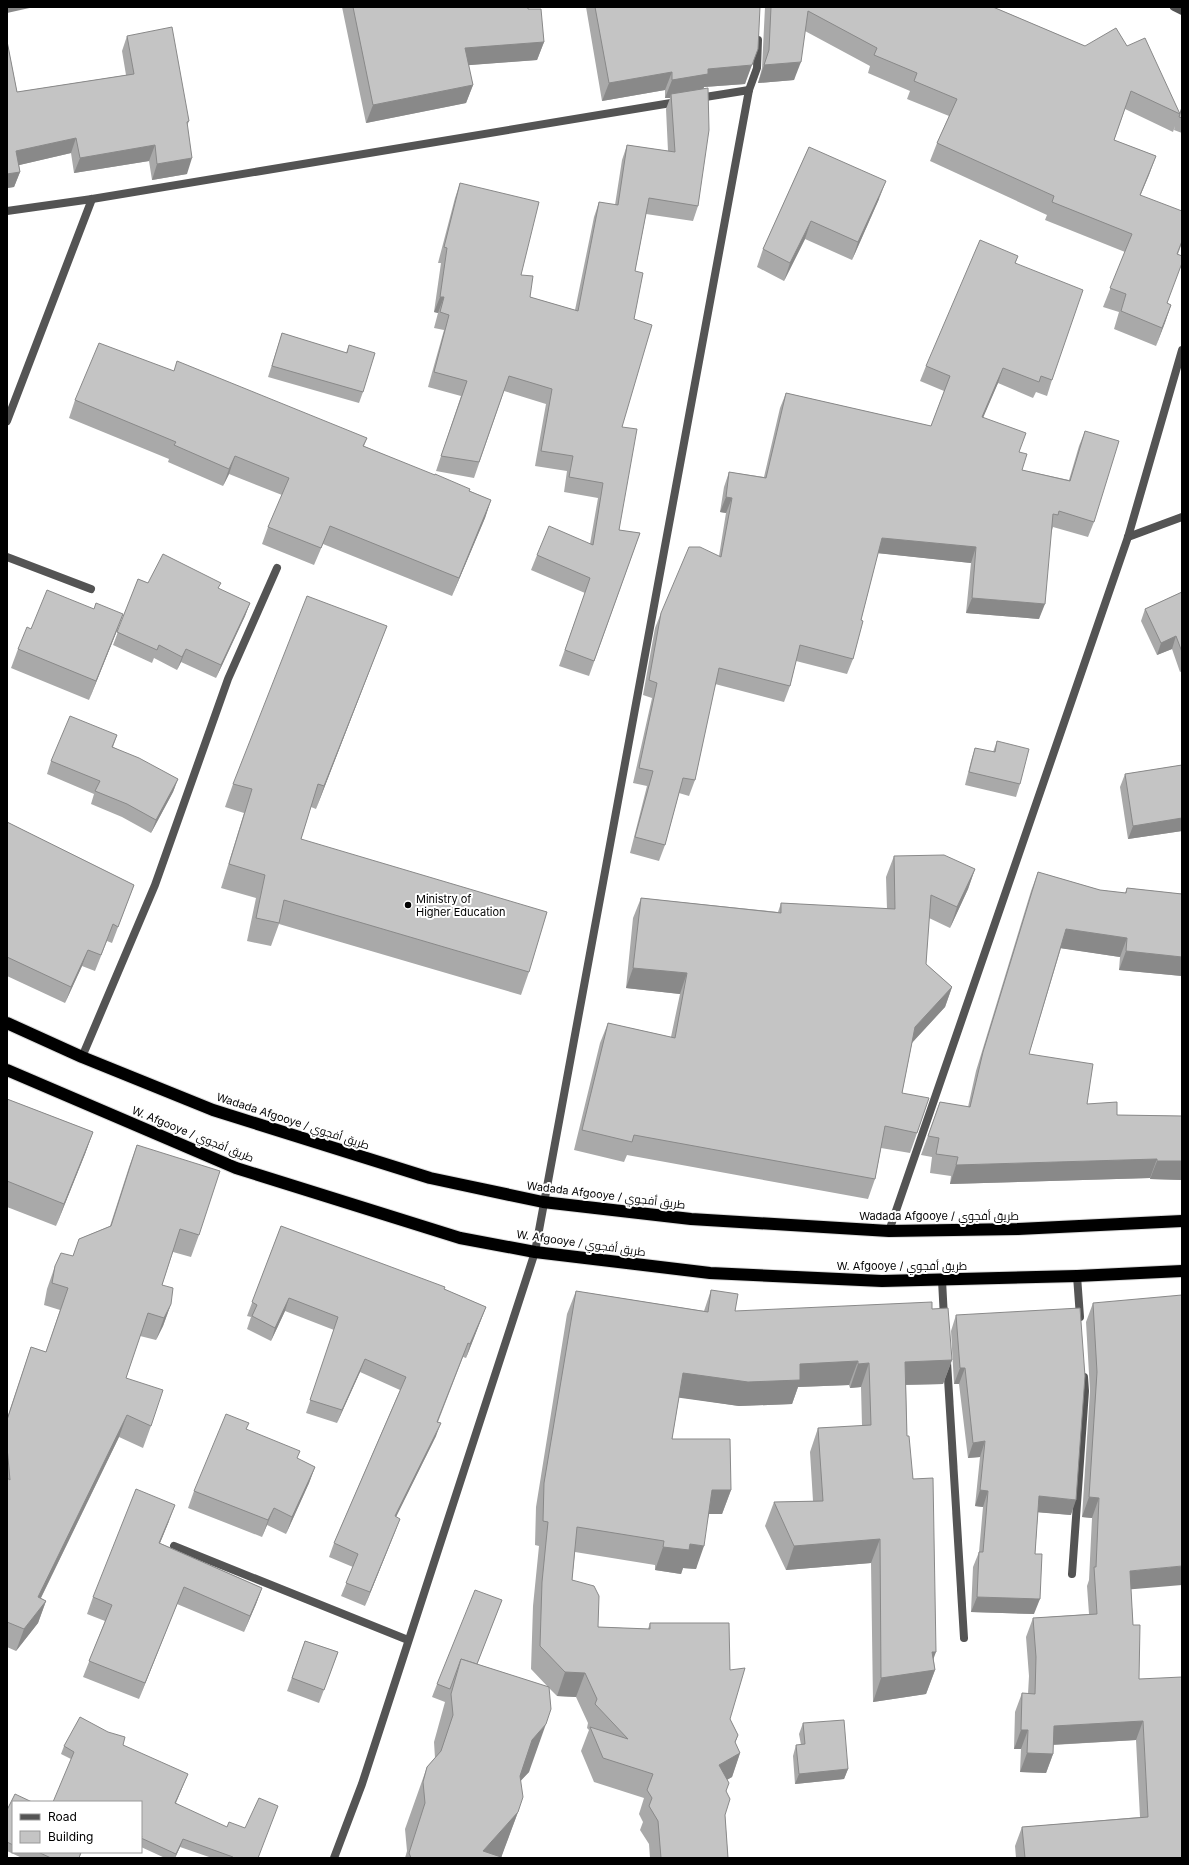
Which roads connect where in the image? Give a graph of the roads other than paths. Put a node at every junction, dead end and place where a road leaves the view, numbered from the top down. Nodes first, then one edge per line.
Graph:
1 (1174, 7) edge
2 (1182, 11) edge
3 (759, 30) edge
4 (749, 90) junction
5 (92, 199) junction
6 (7, 211) edge
7 (1182, 350) edge
8 (7, 421) edge
9 (1182, 517) edge
10 (1128, 537) junction
11 (7, 557) edge
12 (278, 568) dead end
13 (91, 589) dead end
14 (7, 1024) edge
15 (82, 1057) junction
16 (7, 1070) edge
17 (543, 1202) junction
18 (1182, 1221) edge
19 (890, 1231) junction
20 (535, 1252) junction
21 (1182, 1270) edge
22 (1077, 1276) junction
23 (942, 1280) junction
24 (1080, 1322) edge
25 (945, 1328) edge
26 (946, 1352) edge
27 (1083, 1368) edge
28 (174, 1546) dead end
29 (1072, 1574) dead end
30 (964, 1638) dead end
31 (408, 1640) junction
32 (334, 1858) edge

1 - 2 street
3 - 4 street
4 - 5 street
4 - 17 street
5 - 6 street
5 - 8 street
7 - 10 street
9 - 10 street
10 - 19 street
11 - 13 street
12 - 15 street
14 - 15 highway, Wadada Afgooye / طريق أفجوي
15 - 17 highway, Wadada Afgooye / طريق أفجوي
16 - 20 highway, W. Afgooye / طريق أفجوي
17 - 19 highway, Wadada Afgooye / طريق أفجوي
17 - 20 street
18 - 19 highway, Wadada Afgooye / طريق أفجوي
20 - 23 highway, W. Afgooye / طريق أفجوي
20 - 31 street
21 - 22 highway, W. Afgooye / طريق أفجوي
22 - 23 highway, W. Afgooye / طريق أفجوي
22 - 24 street
23 - 25 street
26 - 30 street
27 - 29 street
28 - 31 street
31 - 32 street

